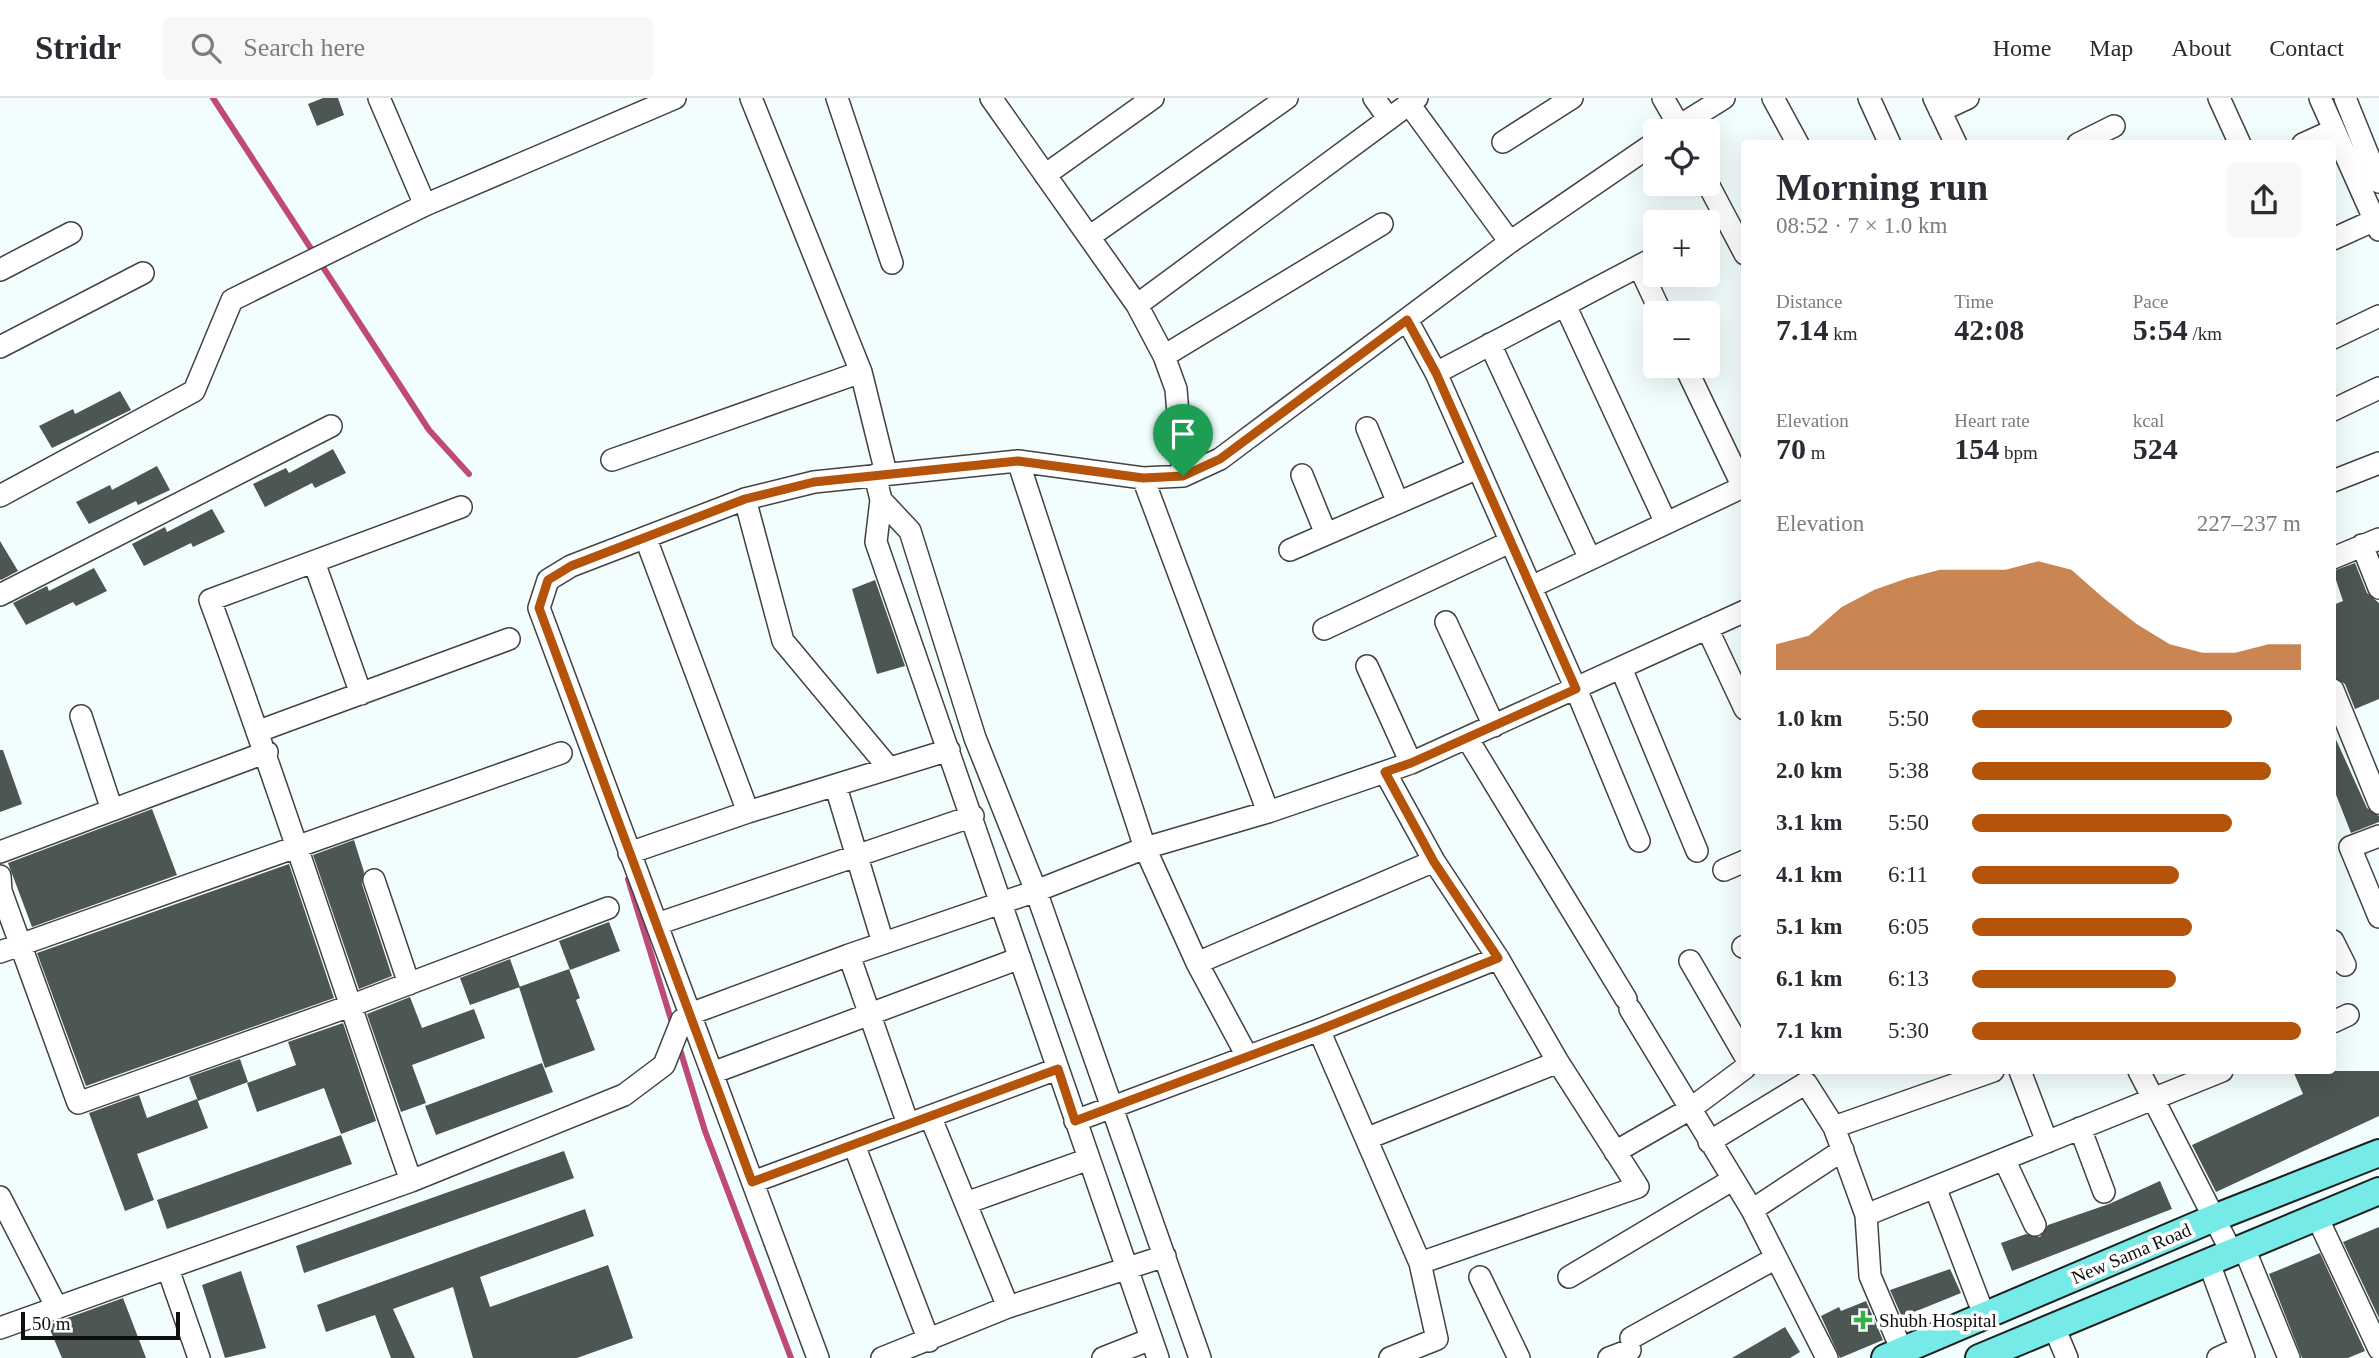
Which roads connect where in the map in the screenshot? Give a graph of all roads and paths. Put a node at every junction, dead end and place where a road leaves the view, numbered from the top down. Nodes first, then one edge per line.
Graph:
1 (379, 98) edge
2 (675, 98) edge
3 (751, 98) edge
4 (837, 98) edge
5 (1153, 98) edge
6 (1287, 98) edge
7 (1374, 98) edge
8 (1572, 98) edge
9 (1663, 98) edge
10 (1724, 98) edge
11 (1773, 98) edge
12 (1869, 98) edge
13 (1968, 98) edge
14 (2219, 98) edge
15 (2320, 98) edge
16 (2345, 98) edge
17 (1000, 101) edge
18 (1413, 101) edge
19 (1938, 104) edge
20 (1389, 119) junction
21 (1673, 119) edge
22 (1693, 119) edge
23 (2114, 126) dead end
24 (2334, 130) junction
25 (1796, 140) edge
26 (1888, 140) edge
27 (1952, 140) edge
28 (2086, 140) edge
29 (2238, 140) edge
30 (2312, 140) edge
31 (1503, 142) dead end
32 (1643, 151) edge
33 (1045, 176) junction
34 (2379, 182) edge
35 (425, 205) junction
36 (1382, 224) dead end
37 (2377, 225) edge
38 (1720, 228) edge
39 (71, 233) dead end
40 (1089, 237) junction
41 (2336, 238) edge
42 (1510, 242) junction
43 (1741, 249) edge
44 (892, 263) dead end
45 (1643, 264) edge
46 (0, 270) edge
47 (142, 273) dead end
48 (1137, 305) junction
49 (1564, 305) junction
50 (2379, 316) edge
51 (1407, 320) junction
52 (2336, 337) edge
53 (1490, 344) junction
54 (0, 347) edge
55 (1164, 356) junction
56 (861, 372) junction
57 (1436, 373) junction
58 (1691, 378) edge
59 (2379, 388) edge
60 (2336, 409) edge
61 (331, 426) dead end
62 (1367, 428) dead end
63 (612, 460) dead end
64 (1018, 461) junction
65 (2379, 463) edge
66 (1478, 468) junction
67 (880, 474) junction
68 (1302, 475) dead end
69 (1183, 476) junction
70 (1143, 478) junction
71 (1741, 480) edge
72 (2336, 480) edge
73 (1741, 487) edge
74 (0, 496) edge
75 (745, 499) junction
76 (881, 500) junction
77 (1398, 503) junction
78 (461, 507) dead end
79 (1666, 523) junction
80 (1325, 534) junction
81 (646, 539) junction
82 (1510, 541) junction
83 (2370, 542) edge
84 (1290, 550) dead end
85 (2336, 557) edge
86 (1590, 559) junction
87 (314, 562) junction
88 (1531, 587) junction
89 (2379, 588) edge
90 (0, 595) edge
91 (1741, 613) edge
92 (1446, 622) dead end
93 (1707, 628) junction
94 (1324, 629) dead end
95 (509, 639) dead end
96 (1367, 666) dead end
97 (1621, 668) junction
98 (1576, 689) junction
99 (360, 694) junction
100 (1741, 700) edge
101 (81, 716) dead end
102 (2339, 722) edge
103 (1494, 726) junction
104 (259, 732) junction
105 (1467, 738) junction
106 (949, 750) junction
107 (267, 752) junction
108 (561, 753) dead end
109 (1411, 763) junction
110 (888, 767) junction
111 (1385, 772) junction
112 (836, 787) junction
113 (2379, 803) edge
114 (112, 810) junction
115 (748, 812) junction
116 (1268, 812) junction
117 (973, 816) junction
118 (2379, 836) edge
119 (1639, 841) dead end
120 (294, 845) junction
121 (1145, 848) junction
122 (1697, 851) dead end
123 (0, 852) edge
124 (629, 853) junction
125 (855, 856) junction
126 (1434, 862) junction
127 (1741, 863) edge
128 (1724, 870) dead end
129 (0, 876) edge
130 (374, 880) dead end
131 (1036, 891) junction
132 (1003, 902) junction
133 (608, 908) dead end
134 (2379, 917) edge
135 (657, 924) junction
136 (883, 943) junction
137 (21, 944) junction
138 (2336, 947) edge
139 (0, 952) edge
140 (849, 955) junction
141 (1020, 958) junction
142 (1498, 958) junction
143 (1690, 961) dead end
144 (1197, 963) junction
145 (2345, 965) dead end
146 (409, 984) junction
147 (350, 1006) junction
148 (870, 1014) junction
149 (686, 1017) junction
150 (1319, 1030) junction
151 (1741, 1049) edge
152 (1247, 1056) junction
153 (1558, 1062) junction
154 (1058, 1069) junction
155 (1741, 1071) edge
156 (712, 1073) junction
157 (1983, 1074) edge
158 (2021, 1074) edge
159 (2141, 1074) edge
160 (2214, 1074) edge
161 (2154, 1098) junction
162 (1113, 1109) junction
163 (1690, 1109) junction
164 (930, 1116) junction
165 (1075, 1121) junction
166 (908, 1124) junction
167 (1834, 1128) junction
168 (2080, 1128) junction
169 (1368, 1138) junction
170 (1709, 1142) junction
171 (2047, 1142) junction
172 (854, 1145) junction
173 (1843, 1150) junction
174 (1615, 1152) junction
175 (2379, 1153) edge
176 (1089, 1158) junction
177 (2004, 1159) junction
178 (1731, 1180) junction
179 (411, 1181) junction
180 (752, 1182) junction
181 (1935, 1187) junction
182 (2379, 1191) edge
183 (2104, 1192) dead end
184 (0, 1197) edge
185 (966, 1203) junction
186 (1752, 1210) junction
187 (1866, 1216) junction
188 (2317, 1217) junction
189 (2214, 1218) junction
190 (2035, 1225) dead end
191 (2228, 1254) junction
192 (1165, 1256) junction
193 (1776, 1258) junction
194 (1420, 1263) junction
195 (168, 1269) junction
196 (1128, 1269) junction
197 (1480, 1277) dead end
198 (1569, 1278) dead end
199 (1979, 1302) dead end
200 (1008, 1307) junction
201 (57, 1308) junction
202 (2054, 1327) junction
203 (0, 1328) edge
204 (929, 1341) junction
205 (1155, 1348) edge
206 (2379, 1349) edge
207 (2242, 1353) edge
208 (1894, 1354) edge
209 (199, 1358) edge
210 (817, 1358) edge
211 (882, 1358) edge
212 (1103, 1358) edge
213 (1200, 1358) edge
214 (1390, 1358) edge
215 (1519, 1358) edge
216 (1609, 1358) edge
217 (1827, 1358) edge
218 (1979, 1358) edge
219 (2067, 1358) edge
220 (2218, 1358) edge
221 (2289, 1358) edge

1 - 35 street
2 - 35 street
3 - 56 street
4 - 44 street
5 - 33 street
6 - 40 street
7 - 20 street
8 - 31 street
9 - 21 street
10 - 22 street
11 - 25 street
12 - 26 street
13 - 19 street
14 - 29 street
15 - 24 street
16 - 34 street
17 - 33 street
18 - 20 street
18 - 42 street
19 - 27 street
20 - 48 street
23 - 28 street
24 - 30 street
24 - 37 street
32 - 42 street
33 - 40 street
35 - 74 street
36 - 55 street
37 - 41 street
38 - 43 street
39 - 46 street
40 - 48 street
42 - 51 street
45 - 49 street
47 - 54 street
48 - 55 street
49 - 53 street
49 - 79 street
50 - 52 street
51 - 57 street
51 - 69 street
53 - 57 street
53 - 86 street
55 - 69 street
56 - 63 street
56 - 67 street
57 - 66 street
58 - 71 street
59 - 60 street
61 - 90 street
62 - 77 street
64 - 67 street
64 - 70 street
64 - 121 street
65 - 72 street
66 - 77 street
66 - 82 street
67 - 75 street
67 - 76 street
68 - 80 street
69 - 70 street
70 - 116 street
73 - 79 street
75 - 81 street
75 - 110 street
76 - 106 street
76 - 131 street
77 - 80 street
78 - 87 street
79 - 86 street
80 - 84 street
81 - 115 street
81 - 124 street
82 - 88 street
82 - 94 street
83 - 85 street
83 - 89 street
86 - 88 street
87 - 99 street
87 - 104 street
88 - 98 street
91 - 93 street
92 - 103 street
93 - 97 street
93 - 100 street
95 - 99 street
96 - 109 street
97 - 98 street
97 - 122 street
98 - 103 street
98 - 119 street
99 - 104 street
101 - 114 street
102 - 113 street
103 - 105 street
104 - 107 street
105 - 109 street
105 - 163 street
106 - 110 street
106 - 117 street
107 - 114 street
107 - 120 street
108 - 120 street
109 - 111 street
110 - 112 street
111 - 116 street
111 - 126 street
112 - 115 street
112 - 125 street
114 - 123 street
115 - 124 street
116 - 121 street
117 - 125 street
117 - 132 street
118 - 134 street
120 - 137 street
120 - 147 street
121 - 131 street
121 - 144 street
124 - 135 street
125 - 135 street
125 - 136 street
126 - 142 street
126 - 144 street
127 - 128 street
129 - 137 street
130 - 146 street
131 - 132 street
131 - 162 street
132 - 136 street
132 - 141 street
133 - 146 street
135 - 149 street
136 - 140 street
137 - 139 street
137 - 147 street
138 - 145 street
140 - 148 street
140 - 149 street
141 - 148 street
141 - 154 street
142 - 150 street
142 - 153 street
143 - 151 street
144 - 152 street
146 - 147 street
147 - 179 street
148 - 156 street
148 - 166 street
149 - 156 street
149 - 179 street
150 - 152 street
150 - 169 street
152 - 162 street
153 - 169 street
153 - 174 street
154 - 164 street
154 - 165 street
155 - 163 street
156 - 180 street
157 - 167 street
158 - 171 street
159 - 161 street
160 - 161 street
161 - 168 street
161 - 189 street
162 - 165 street
162 - 192 street
163 - 170 street
163 - 174 street
164 - 166 street
164 - 185 street
165 - 176 street
166 - 172 street
167 - 170 street
167 - 173 street
168 - 171 street
168 - 183 street
169 - 194 street
170 - 178 street
171 - 177 street
172 - 180 street
172 - 204 street
173 - 186 street
173 - 187 street
174 - 194 street
175 - 189 main road, New Sama Road
176 - 185 street
176 - 196 street
177 - 181 street
177 - 190 street
178 - 186 street
178 - 198 street
179 - 195 street
180 - 210 street
181 - 187 street
181 - 199 street
182 - 188 main road, New Sama Road
184 - 201 street
185 - 200 street
186 - 193 street
187 - 208 street
188 - 191 main road, New Sama Road
188 - 206 street
189 - 191 street
189 - 208 main road, New Sama Road
191 - 202 main road, New Sama Road
191 - 207 street
191 - 221 street
192 - 196 street
192 - 213 street
193 - 216 street
193 - 217 street
194 - 214 street
195 - 201 street
195 - 209 street
196 - 200 street
196 - 205 street
197 - 215 street
200 - 204 street
201 - 203 street
202 - 218 main road, New Sama Road
202 - 219 street
204 - 211 street
205 - 212 street
207 - 220 street

